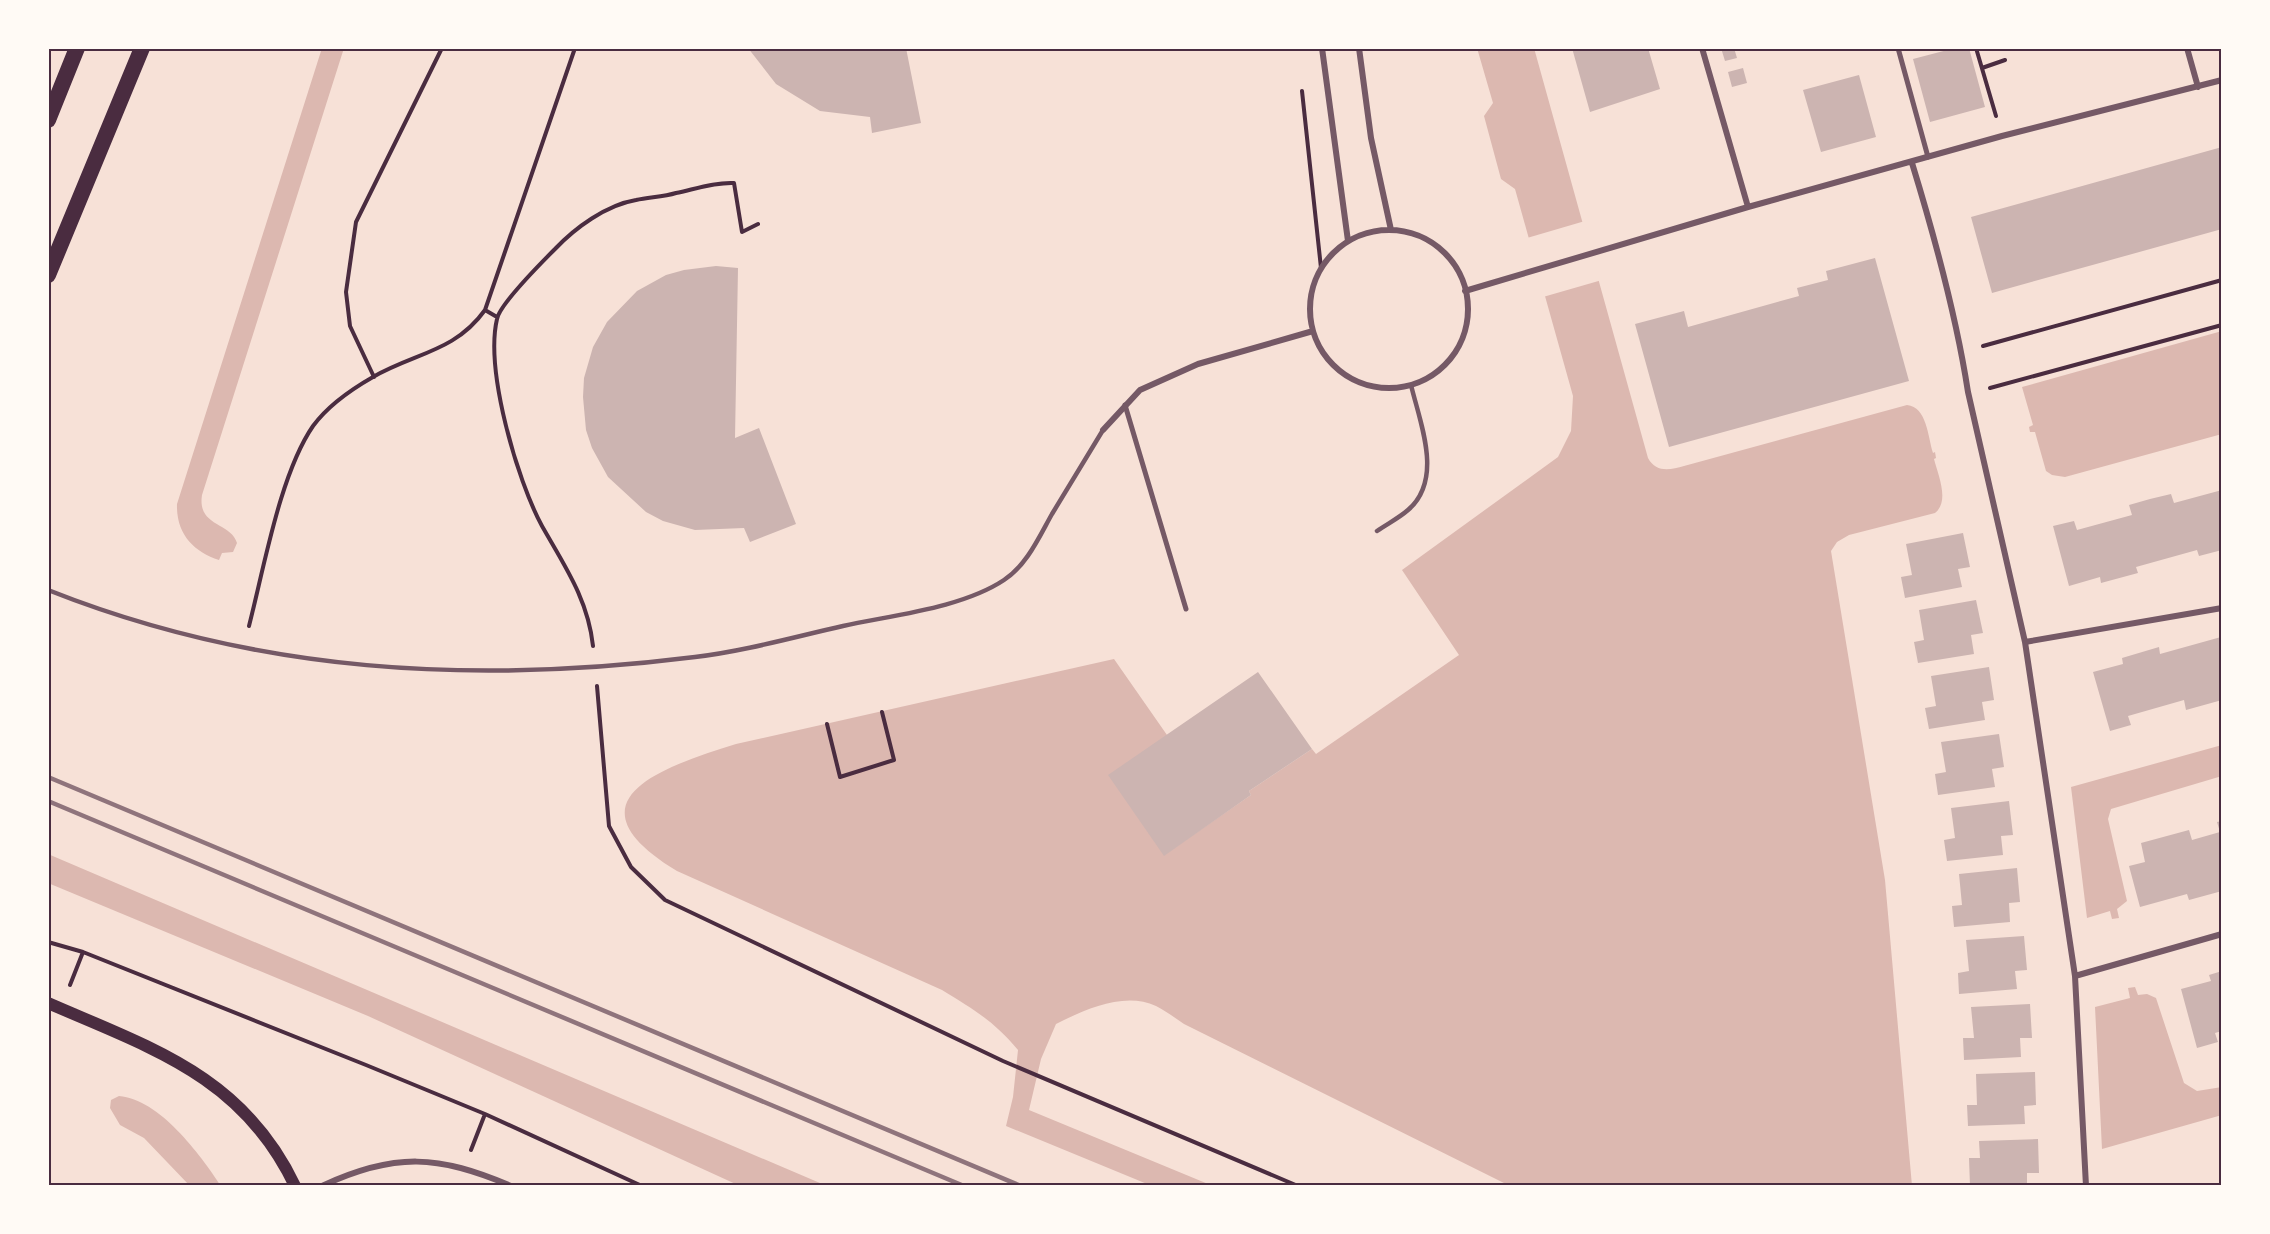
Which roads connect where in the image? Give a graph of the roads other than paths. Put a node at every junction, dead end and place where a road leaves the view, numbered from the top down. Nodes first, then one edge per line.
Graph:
1 (77, 48) edge
2 (142, 48) edge
3 (1322, 48) edge
4 (1359, 48) edge
5 (1702, 48) edge
6 (1898, 48) edge
7 (2187, 48) edge
8 (2222, 80) edge
9 (2198, 87) junction
10 (48, 120) edge
11 (1928, 157) junction
12 (1912, 163) junction
13 (1748, 207) junction
14 (1391, 230) junction
15 (1348, 241) junction
16 (48, 275) edge
17 (1465, 291) junction
18 (1313, 331) junction
19 (1411, 385) junction
20 (1125, 405) junction
21 (1103, 430) joint
22 (1377, 531) dead end
23 (48, 590) edge
24 (2222, 608) edge
25 (1186, 609) dead end
26 (2025, 642) junction
27 (2222, 934) edge
28 (2075, 976) junction
29 (48, 1003) edge
30 (295, 1186) edge
31 (322, 1186) edge
32 (511, 1186) edge
33 (2086, 1186) edge

1 - 10 highway
2 - 16 highway
3 - 15 street
4 - 14 street
5 - 13 street
6 - 11 street
7 - 9 street
8 - 9 street
9 - 11 street
11 - 12 street
12 - 13 street
12 - 26 street
13 - 17 street
14 - 15 street
14 - 17 street
15 - 18 street
17 - 19 street
18 - 19 street
18 - 20 street
19 - 22 lane
20 - 21 street
20 - 25 street
21 - 23 lane
24 - 26 street
26 - 28 street
27 - 28 street
28 - 33 street
29 - 30 main road
31 - 32 street

